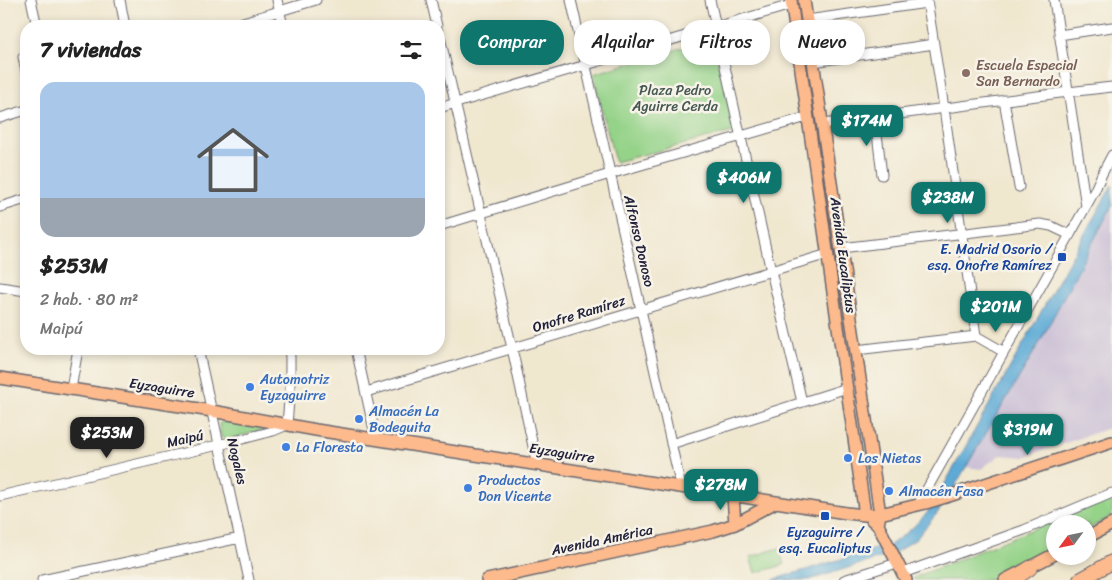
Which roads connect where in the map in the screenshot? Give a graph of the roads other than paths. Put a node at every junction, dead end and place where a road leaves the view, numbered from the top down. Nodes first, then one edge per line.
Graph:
1 (31, 0) edge
2 (120, 0) edge
3 (277, 0) edge
4 (316, 0) edge
5 (431, 0) edge
6 (571, 0) edge
7 (710, 0) edge
8 (804, 0) edge
9 (1054, 0) edge
10 (927, 1) edge
11 (791, 3) edge
12 (280, 11) junction
13 (36, 20) edge
14 (125, 20) edge
15 (250, 20) edge
16 (282, 20) edge
17 (436, 20) edge
18 (575, 20) edge
19 (714, 20) edge
20 (738, 20) edge
21 (807, 20) joint
22 (1112, 27) edge
23 (1060, 35) junction
24 (934, 44) junction
25 (865, 54) edge
26 (445, 59) edge
27 (585, 65) joint
28 (725, 65) edge
29 (813, 65) edge
30 (1112, 87) edge
31 (1068, 92) junction
32 (1004, 100) junction
33 (455, 103) junction
34 (445, 106) edge
35 (944, 108) junction
36 (20, 112) edge
37 (807, 117) junction
38 (876, 117) junction
39 (0, 118) edge
40 (822, 124) junction
41 (741, 136) junction
42 (1112, 155) edge
43 (610, 174) junction
44 (1102, 174) junction
45 (882, 175) dead end
46 (1019, 187) dead end
47 (1083, 190) junction
48 (20, 200) edge
49 (1086, 206) junction
50 (0, 207) edge
51 (480, 213) junction
52 (445, 224) edge
53 (962, 234) junction
54 (1070, 235) junction
55 (841, 248) junction
56 (828, 254) junction
57 (771, 271) junction
58 (0, 287) edge
59 (20, 290) edge
60 (640, 310) junction
61 (976, 336) junction
62 (512, 348) junction
63 (856, 350) junction
64 (1004, 352) junction
65 (77, 355) edge
66 (199, 355) edge
67 (290, 355) edge
68 (357, 355) edge
69 (0, 378) edge
70 (847, 388) junction
71 (71, 389) junction
72 (366, 392) junction
73 (802, 402) junction
74 (212, 411) junction
75 (287, 425) junction
76 (376, 439) junction
77 (1112, 442) edge
78 (671, 444) junction
79 (219, 445) junction
80 (537, 465) junction
81 (680, 488) junction
82 (1112, 493) edge
83 (0, 496) edge
84 (733, 496) junction
85 (776, 502) junction
86 (923, 503) junction
87 (865, 515) junction
88 (879, 520) junction
89 (735, 524) junction
90 (1112, 524) edge
91 (1096, 533) edge
92 (240, 538) junction
93 (1046, 559) edge
94 (896, 560) junction
95 (1112, 562) edge
96 (1030, 568) junction
97 (904, 577) edge
98 (42, 580) edge
99 (249, 580) edge
100 (487, 580) edge
101 (844, 580) edge
102 (1005, 580) edge
103 (1013, 580) edge
104 (1080, 580) edge

1 - 13 street
2 - 14 street
3 - 12 street
4 - 12 street
5 - 17 street
6 - 18 street, Alfonso Donoso
7 - 19 street
8 - 21 main road, Avenida Eucaliptus
9 - 23 street
10 - 21 street
10 - 24 street
11 - 20 street
11 - 37 main road, Avenida Eucaliptus
12 - 15 street
12 - 16 street
22 - 23 street
23 - 31 street
24 - 25 street
24 - 35 street
26 - 33 street
27 - 33 street
27 - 43 street, Alfonso Donoso
28 - 41 street
29 - 40 main road, Avenida Eucaliptus
30 - 31 street
31 - 32 street
31 - 47 street
32 - 35 street
32 - 46 street
33 - 34 street
33 - 51 street
35 - 38 street
35 - 53 street
36 - 39 street
37 - 41 street
37 - 56 main road, Avenida Eucaliptus
38 - 40 street
38 - 45 street
40 - 55 main road, Avenida Eucaliptus
41 - 43 street
41 - 57 street
42 - 44 street
43 - 51 street
43 - 60 street, Alfonso Donoso
44 - 47 street
44 - 49 street
47 - 49 street
48 - 50 street
49 - 54 street
51 - 52 street
51 - 62 street
53 - 54 street
53 - 55 street
53 - 61 street
54 - 64 street
55 - 63 main road, Avenida Eucaliptus
56 - 57 street, Onofre Ramírez
56 - 70 main road, Avenida Eucaliptus
57 - 60 street, Onofre Ramírez
57 - 73 street
58 - 59 street
60 - 62 street, Onofre Ramírez
60 - 78 street, Alfonso Donoso
61 - 63 street
61 - 64 street
62 - 72 street, Onofre Ramírez
62 - 80 street
63 - 88 main road, Avenida Eucaliptus
64 - 86 street
65 - 71 street
66 - 74 street, Nogales
67 - 75 street
68 - 72 street
69 - 71 main road, Eyzaguirre
70 - 73 street
70 - 87 main road, Avenida Eucaliptus
71 - 74 main road, Eyzaguirre
72 - 76 street
73 - 78 street
74 - 75 main road, Eyzaguirre
74 - 79 street, Nogales
75 - 76 main road, Eyzaguirre
75 - 79 street, Maipú
76 - 80 main road, Eyzaguirre
77 - 86 main road
78 - 81 street, Alfonso Donoso
79 - 83 street, Maipú
79 - 92 street, Nogales
80 - 81 main road, Eyzaguirre
81 - 84 main road, Eyzaguirre
82 - 97 street
84 - 85 main road, Eyzaguirre
84 - 89 main road
85 - 87 main road, Eyzaguirre
85 - 89 main road, Avenida América
86 - 88 main road
87 - 88 main road
88 - 94 main road
89 - 100 main road, Avenida América
90 - 91 main road
92 - 98 street
92 - 99 street, Nogales
93 - 96 main road
94 - 97 main road
94 - 101 street
95 - 104 highway
96 - 102 main road
96 - 103 highway

